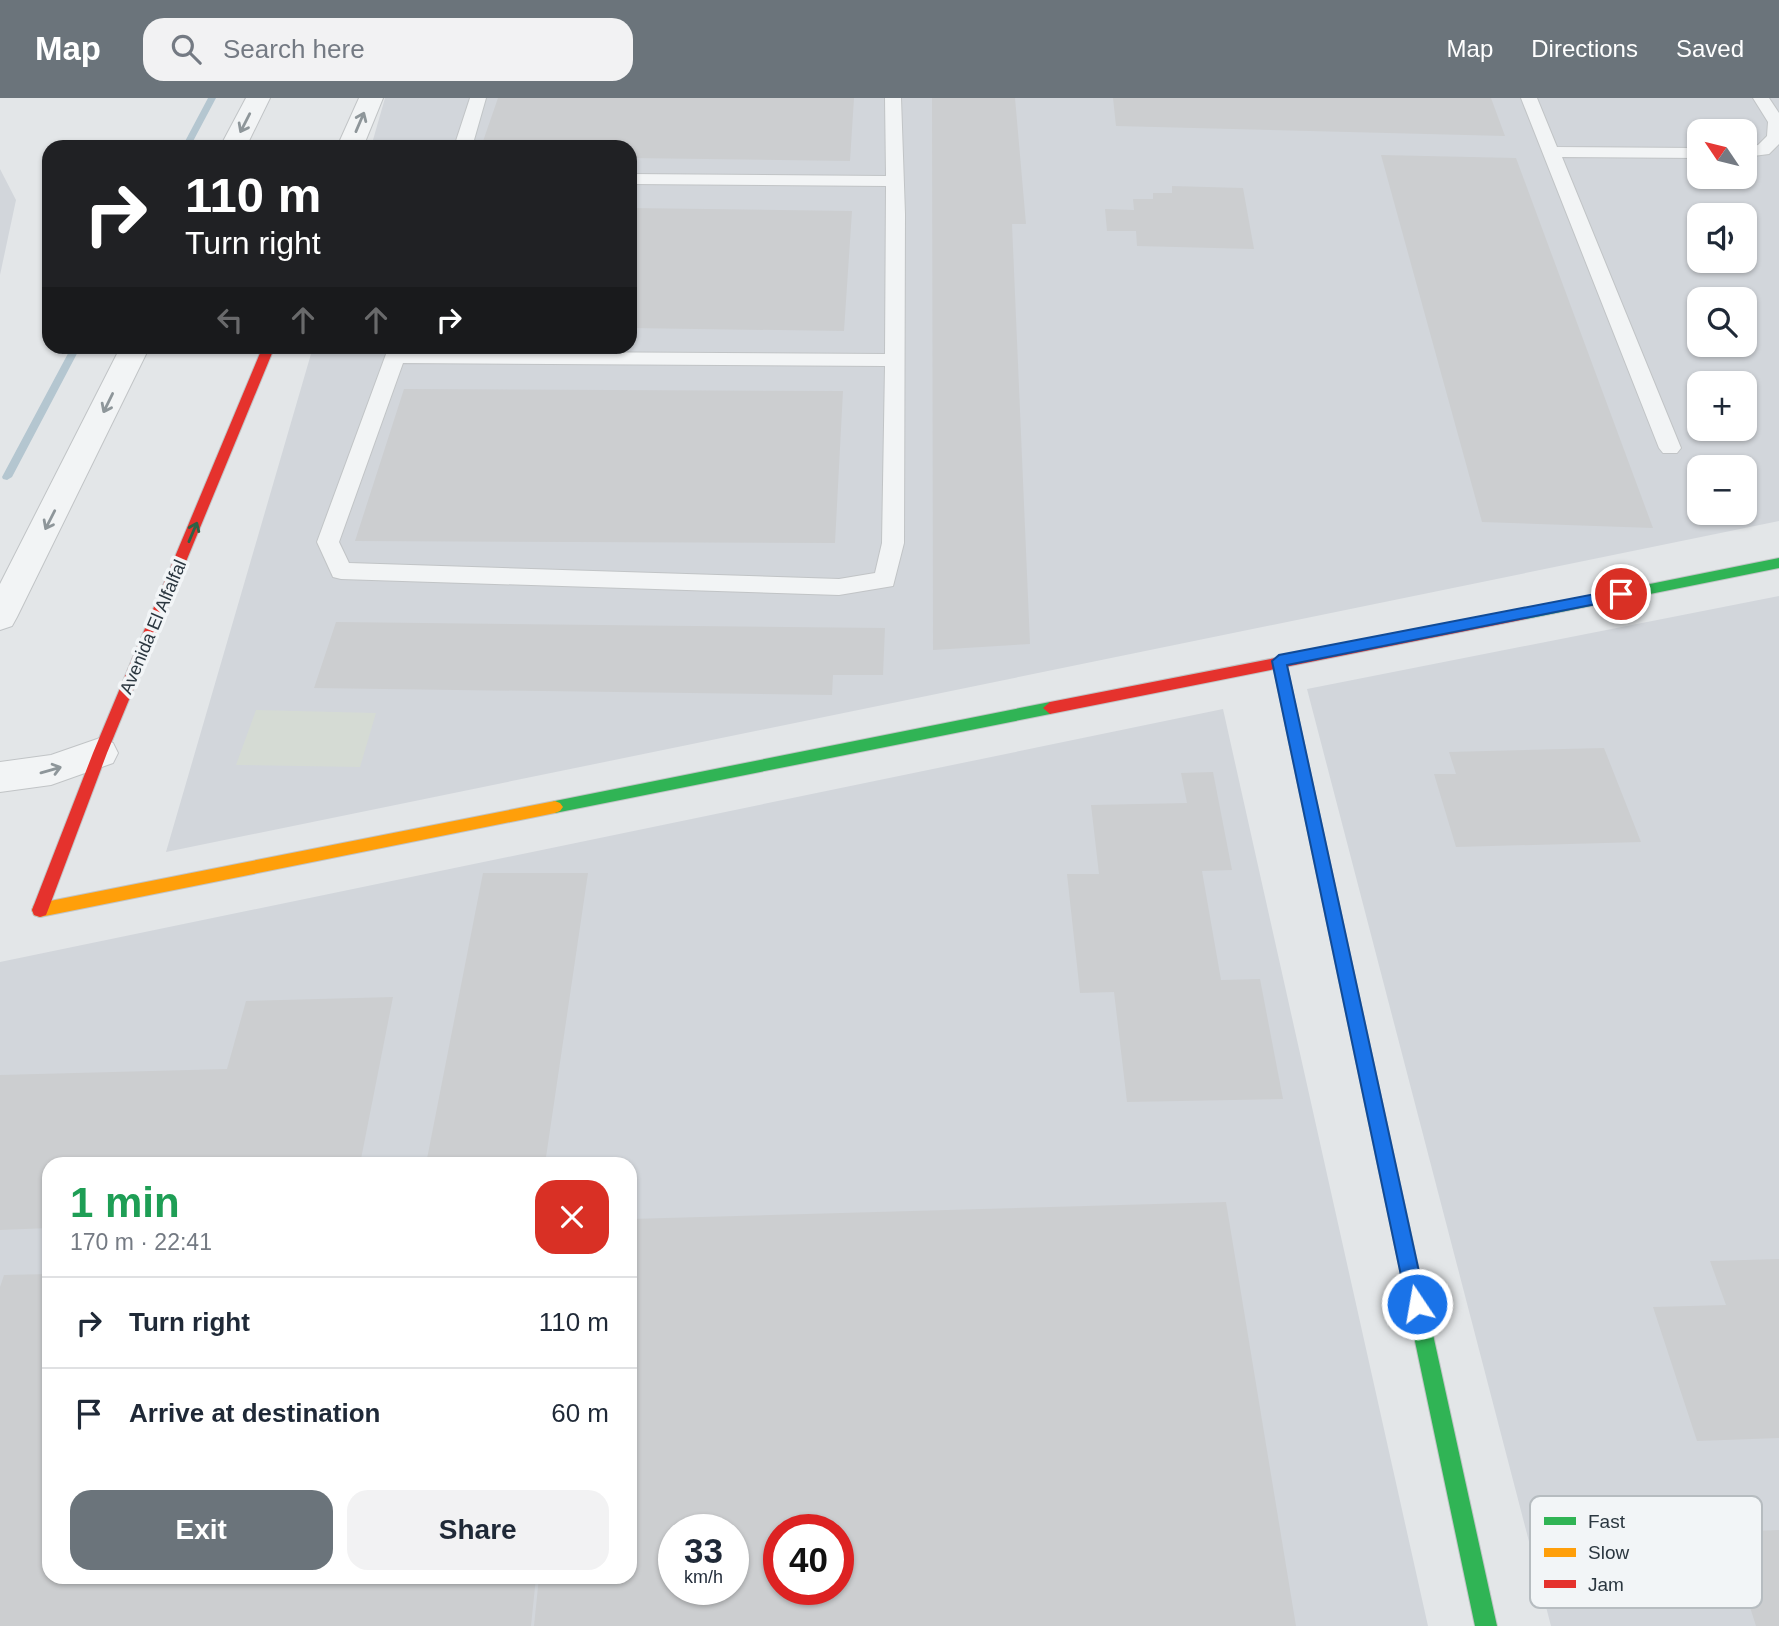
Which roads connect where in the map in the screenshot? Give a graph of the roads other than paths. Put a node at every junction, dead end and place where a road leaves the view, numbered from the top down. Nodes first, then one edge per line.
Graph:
1 (258, 98) edge
2 (370, 98) edge
3 (478, 98) edge
4 (893, 98) edge
5 (1529, 98) edge
6 (1761, 98) edge
7 (237, 140) edge
8 (353, 140) edge
9 (465, 140) edge
10 (1552, 152) junction
11 (1687, 153) edge
12 (1771, 153) edge
13 (637, 179) edge
14 (895, 181) junction
15 (132, 354) edge
16 (266, 354) edge
17 (397, 354) edge
18 (522, 354) edge
19 (895, 360) junction
20 (1670, 448) dead end
21 (1779, 563) edge
22 (0, 617) edge
23 (1279, 661) junction
24 (100, 753) junction
25 (0, 777) edge
26 (1486, 1626) edge

1 -> 7 street
8 -> 2 street
3 - 9 lane
4 - 14 lane
5 - 10 lane
6 - 12 lane
10 - 11 lane
10 - 20 lane
13 - 14 lane
14 - 19 lane
15 -> 22 street
24 -> 16 street, Avenida El Alfalfal
17 - 19 lane
18 - 19 lane
21 - 23 street
23 - 24 street, Avenida El Alfalfal
23 - 26 street
25 -> 24 street

